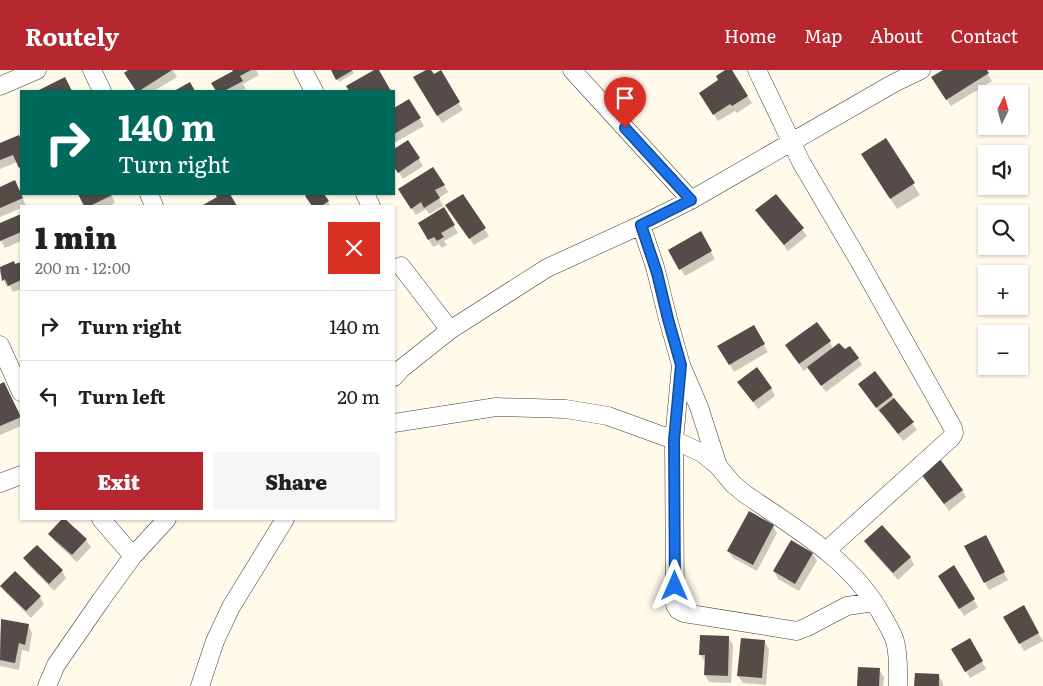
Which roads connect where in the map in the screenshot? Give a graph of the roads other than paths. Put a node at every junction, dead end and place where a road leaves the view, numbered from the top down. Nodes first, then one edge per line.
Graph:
1 (37, 70) edge
2 (92, 70) edge
3 (303, 70) edge
4 (572, 70) edge
5 (757, 70) edge
6 (921, 70) edge
7 (891, 77) edge
8 (0, 86) edge
9 (102, 90) edge
10 (313, 90) edge
11 (792, 142) junction
12 (691, 200) junction
13 (641, 225) junction
14 (396, 264) edge
15 (450, 330) junction
16 (0, 345) edge
17 (681, 365) junction
18 (395, 376) edge
19 (20, 390) edge
20 (395, 423) edge
21 (674, 440) junction
22 (718, 466) junction
23 (20, 475) edge
24 (0, 483) edge
25 (102, 520) edge
26 (167, 520) edge
27 (284, 520) edge
28 (826, 550) junction
29 (133, 556) junction
30 (874, 602) junction
31 (47, 686) edge
32 (200, 686) edge
33 (898, 686) edge

1 - 8 street
2 - 9 street
3 - 10 street
4 - 12 street
5 - 11 street
6 - 7 street
7 - 11 street
11 - 12 street
11 - 28 street
12 - 13 street
13 - 15 street
13 - 17 street
14 - 15 street
15 - 18 street
16 - 19 street
17 - 21 street
17 - 22 street
20 - 21 street
21 - 22 street
21 - 30 street
22 - 28 street
23 - 24 street
25 - 29 street
26 - 29 street
27 - 32 street
28 - 30 street
29 - 31 street
30 - 33 street

